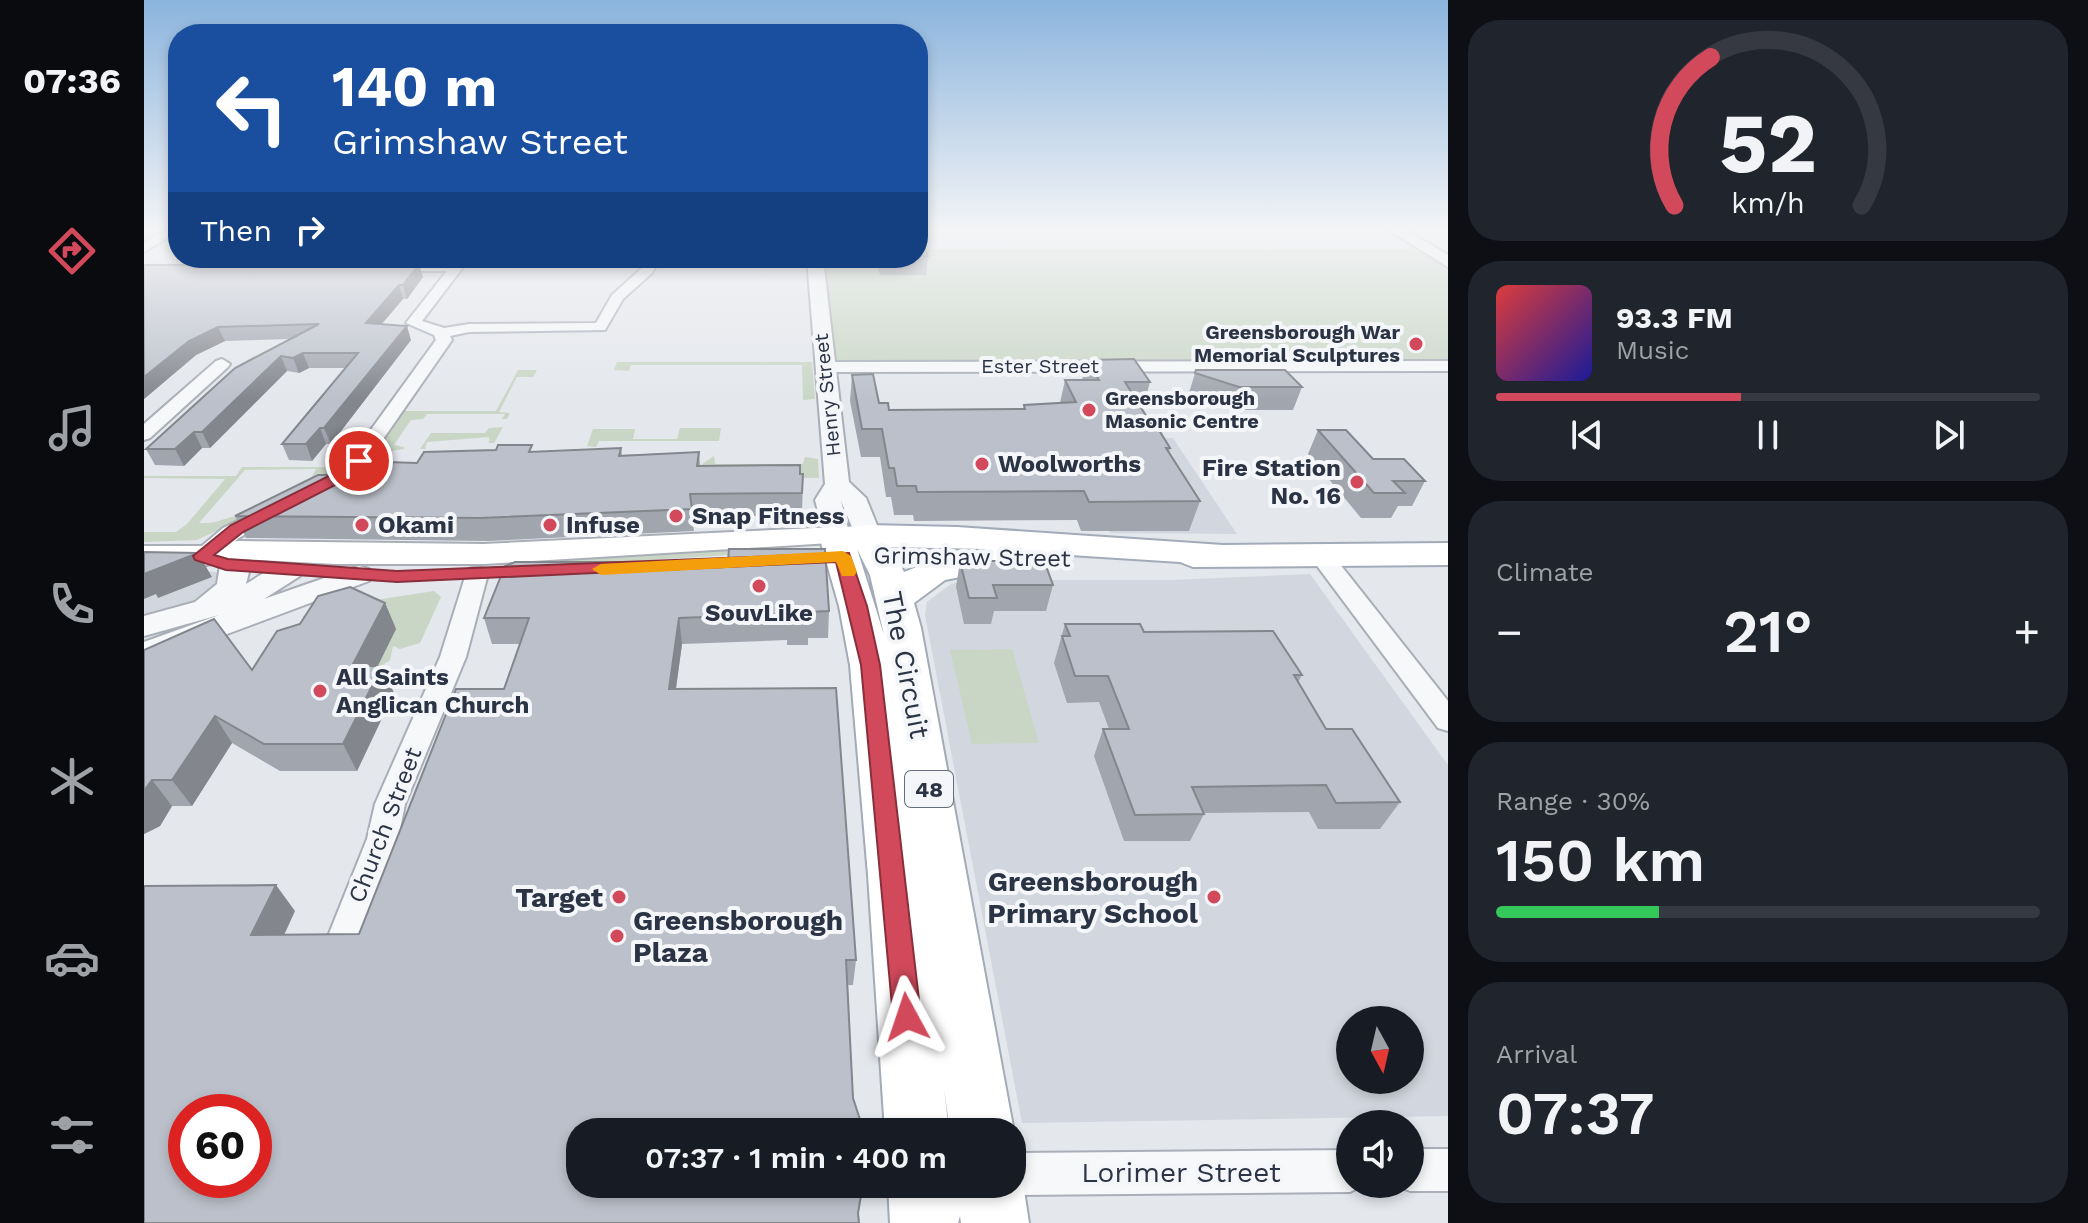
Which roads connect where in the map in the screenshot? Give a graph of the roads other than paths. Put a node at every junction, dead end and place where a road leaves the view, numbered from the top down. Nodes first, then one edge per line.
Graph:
1 (441, 287) edge
2 (630, 287) edge
3 (817, 287) edge
4 (443, 333) junction
5 (222, 364) dead end
6 (1448, 366) edge
7 (824, 367) junction
8 (144, 434) edge
9 (856, 545) junction
10 (1216, 554) junction
11 (1320, 554) junction
12 (1448, 554) edge
13 (144, 556) edge
14 (201, 556) junction
15 (1012, 557) junction
16 (301, 562) junction
17 (480, 564) junction
18 (234, 565) junction
19 (359, 575) junction
20 (895, 601) junction
21 (199, 612) junction
22 (144, 626) edge
23 (144, 634) edge
24 (144, 651) edge
25 (1448, 721) edge
26 (343, 941) edge
27 (921, 1118) edge
28 (980, 1118) edge
29 (1424, 1170) edge
30 (1448, 1170) edge
31 (1336, 1171) edge
32 (1026, 1174) edge
33 (992, 1198) edge
34 (995, 1223) edge

1 - 4 street
2 - 4 street
3 - 7 street, Henry Street
4 - 14 street
5 - 8 street
6 - 7 street, Ester Street
7 - 9 street, Henry Street
9 - 10 main road, Grimshaw Street
9 - 15 main road, Grimshaw Street
9 - 17 main road, Grimshaw Street
9 - 20 main road, The Circuit / 48
9 - 27 main road, The Circuit / 48
10 - 11 main road, Grimshaw Street
10 - 15 main road, Grimshaw Street
11 - 12 main road, Grimshaw Street
11 - 25 street
13 - 14 main road, Grimshaw Street
14 - 16 main road, Grimshaw Street
14 - 18 main road, Grimshaw Street
15 - 20 main road
16 - 17 main road, Grimshaw Street
16 - 18 main road, Grimshaw Street
16 - 19 main road, Grimshaw Street
16 - 21 street
17 - 19 main road, Grimshaw Street
17 - 26 street, Church Street
18 - 21 street
19 - 24 street
20 - 28 main road, The Circuit / 48
21 - 22 street
23 - 24 street
29 - 30 street
31 - 32 street, Lorimer Street
33 - 34 main road

